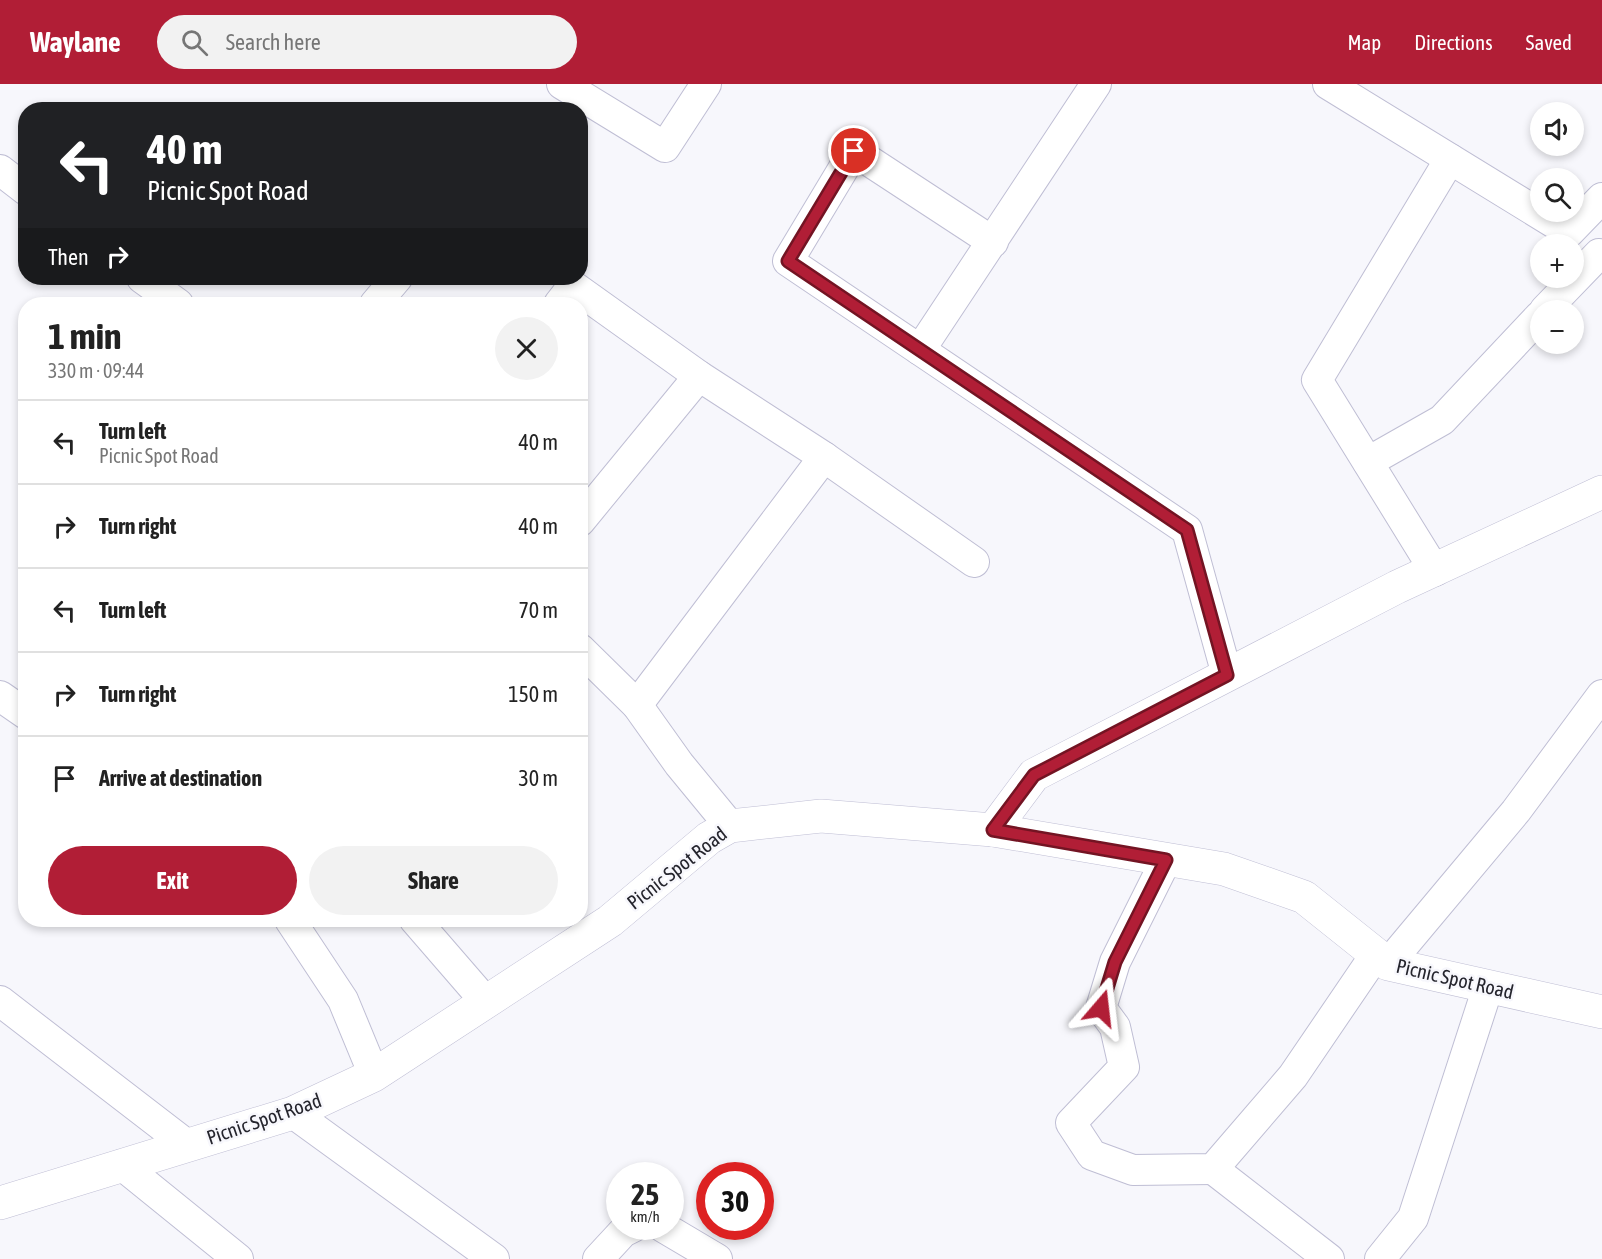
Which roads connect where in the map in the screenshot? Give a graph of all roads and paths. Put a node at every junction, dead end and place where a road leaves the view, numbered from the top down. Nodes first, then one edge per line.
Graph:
1 (562, 84) edge
2 (706, 84) edge
3 (1096, 84) edge
4 (1328, 84) edge
5 (1450, 159) junction
6 (0, 170) edge
7 (18, 184) edge
8 (1602, 198) edge
9 (1569, 232) junction
10 (993, 242) junction
11 (1600, 255) edge
12 (152, 285) edge
13 (392, 285) edge
14 (168, 297) edge
15 (381, 297) edge
16 (564, 297) edge
17 (1555, 300) edge
18 (1530, 327) edge
19 (920, 350) junction
20 (699, 376) junction
21 (824, 458) junction
22 (1368, 462) junction
23 (1602, 492) edge
24 (588, 511) edge
25 (974, 562) dead end
26 (1435, 571) junction
27 (588, 657) edge
28 (1227, 675) junction
29 (1602, 695) edge
30 (0, 696) edge
31 (637, 705) junction
32 (18, 708) edge
33 (730, 826) junction
34 (993, 830) junction
35 (1166, 860) junction
36 (295, 927) edge
37 (421, 927) edge
38 (1382, 959) junction
39 (1488, 987) junction
40 (0, 1000) edge
41 (486, 1002) junction
42 (1602, 1012) edge
43 (374, 1075) junction
44 (293, 1113) junction
45 (187, 1145) junction
46 (122, 1165) junction
47 (1213, 1169) junction
48 (0, 1203) edge
49 (684, 1239) edge
50 (616, 1240) edge
51 (238, 1259) edge
52 (494, 1259) edge
53 (598, 1259) edge
54 (717, 1259) edge
55 (1329, 1259) edge
56 (1380, 1259) edge

1 - 2 street
3 - 10 street
4 - 5 street
5 - 9 street
5 - 22 street
6 - 7 street
8 - 9 street
9 - 11 street
10 - 19 street
10 - 19 street
11 - 17 street
12 - 14 street
13 - 15 street
16 - 20 street
18 - 22 street
19 - 28 street
20 - 21 street
20 - 24 street
21 - 25 street
21 - 31 street
22 - 26 street
23 - 26 street
26 - 28 street
27 - 31 street
28 - 34 street
29 - 38 street
30 - 32 street
31 - 33 street
33 - 34 street, Picnic Spot Road
33 - 41 street, Picnic Spot Road
34 - 35 street, Picnic Spot Road
35 - 38 street, Picnic Spot Road
35 - 47 street
36 - 43 street
37 - 41 street
38 - 39 street, Picnic Spot Road
38 - 47 street
39 - 42 street, Picnic Spot Road
39 - 56 street
40 - 45 street
41 - 43 street, Picnic Spot Road
43 - 44 street, Picnic Spot Road
44 - 45 street, Picnic Spot Road
44 - 52 street
45 - 46 street, Picnic Spot Road
46 - 48 street, Picnic Spot Road
46 - 51 street
47 - 55 street
49 - 54 street
50 - 53 street

